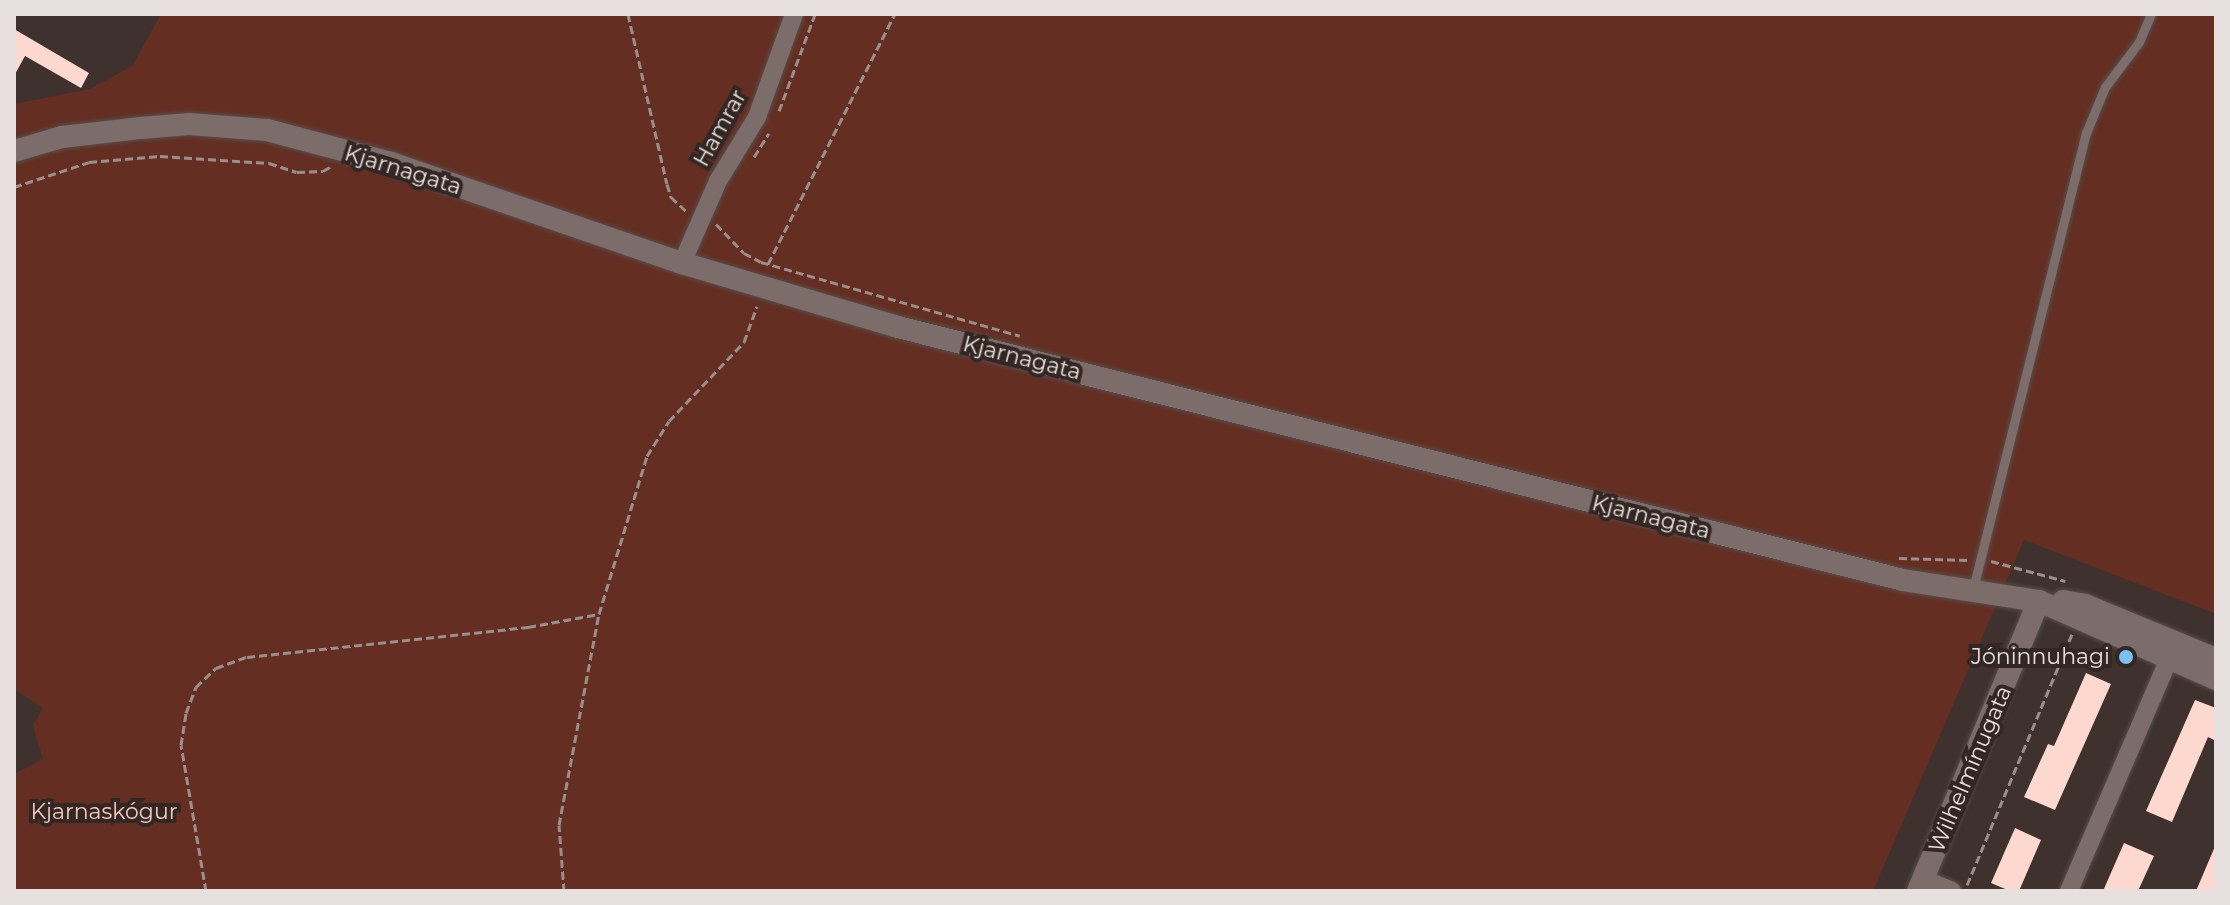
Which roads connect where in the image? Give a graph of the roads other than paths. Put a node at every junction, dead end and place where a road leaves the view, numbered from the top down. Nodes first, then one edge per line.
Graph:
1 (794, 14) edge
2 (2151, 14) edge
3 (14, 151) edge
4 (682, 263) junction
5 (1973, 589) junction
6 (2039, 601) junction
7 (2172, 651) junction
8 (2216, 659) edge
9 (2216, 679) edge
10 (1921, 885) edge
11 (1952, 891) edge
12 (2069, 891) edge

1 - 4 street, Hamrar
2 - 5 lane
3 - 4 street, Kjarnagata
4 - 5 street, Kjarnagata
5 - 6 street, Kjarnagata
6 - 7 street, Kjarnagata
6 - 7 street, Kjarnagata
6 - 10 street, Wilhelmínugata
7 - 8 street, Kjarnagata
7 - 9 street, Kjarnagata
7 - 12 street
10 - 11 street

